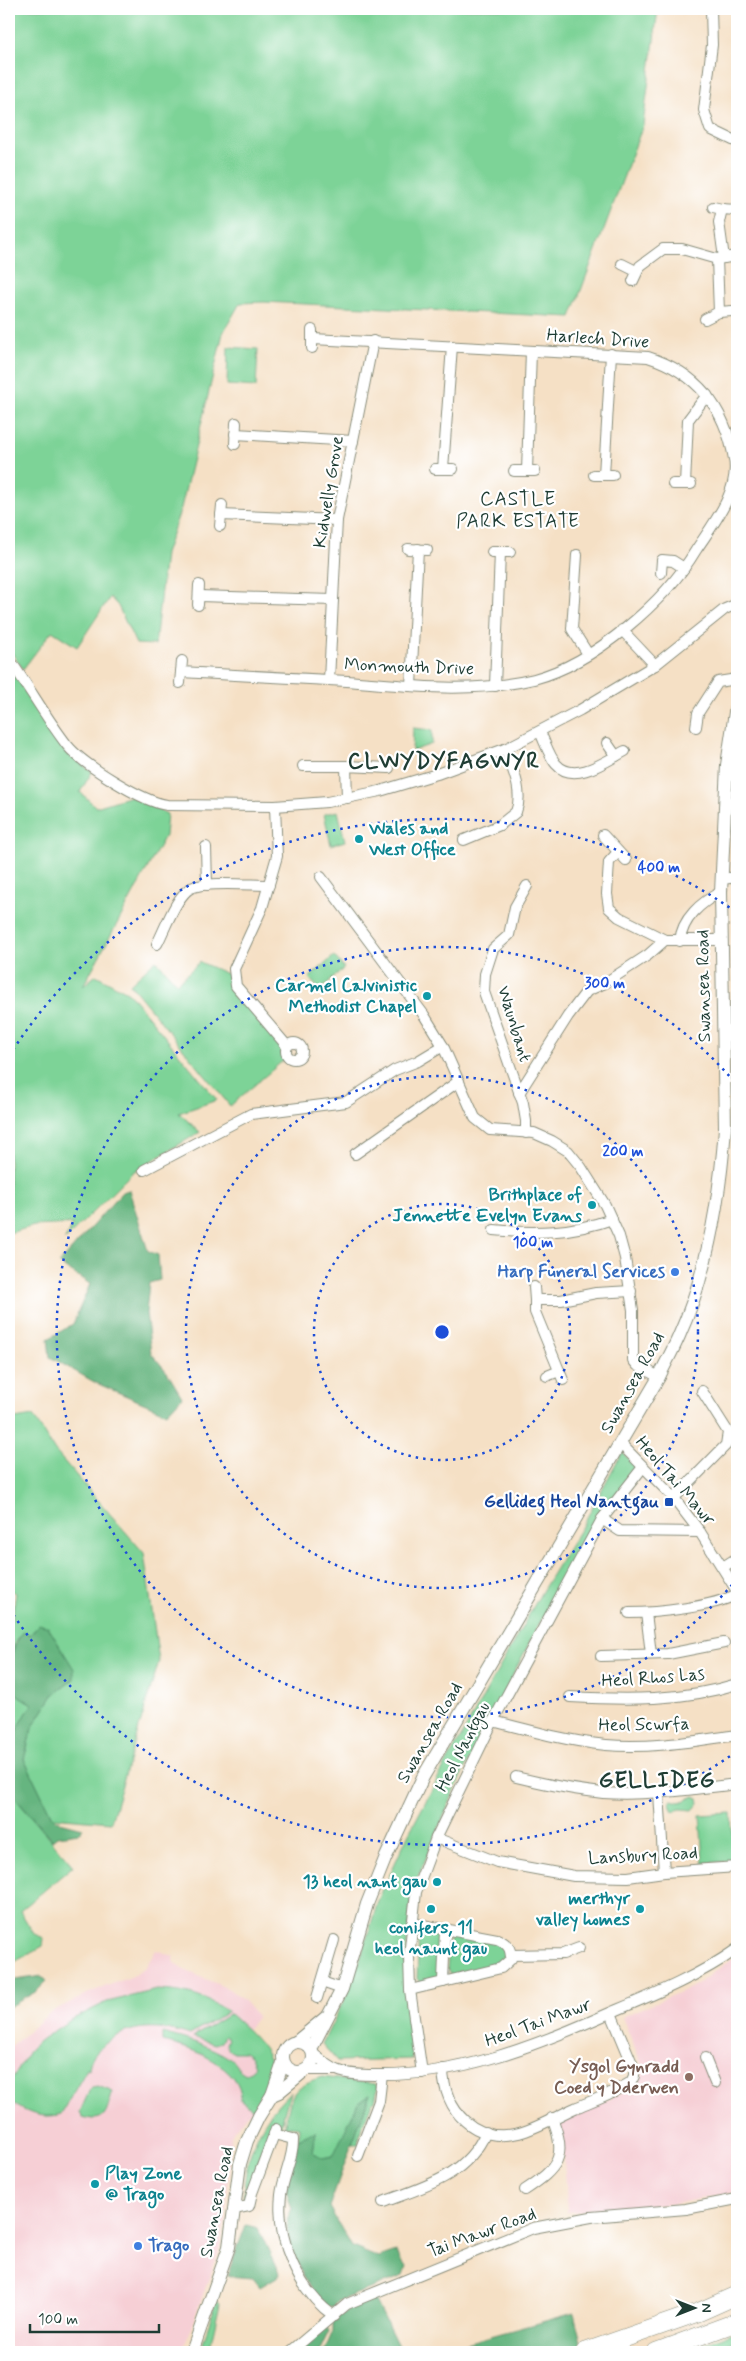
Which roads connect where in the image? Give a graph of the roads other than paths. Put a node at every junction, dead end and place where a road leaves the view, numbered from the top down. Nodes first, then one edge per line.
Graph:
1 (711, 9) edge
2 (737, 142) edge
3 (736, 210) dead end
4 (737, 256) edge
5 (720, 259) junction
6 (622, 264) dead end
7 (732, 311) dead end
8 (719, 312) junction
9 (705, 319) dead end
10 (312, 339) dead end
11 (373, 341) junction
12 (452, 346) junction
13 (532, 351) junction
14 (611, 354) junction
15 (707, 395) junction
16 (236, 423) dead end
17 (353, 440) junction
18 (444, 469) dead end
19 (514, 471) dead end
20 (604, 475) dead end
21 (673, 484) dead end
22 (337, 520) junction
23 (220, 526) dead end
24 (418, 549) dead end
25 (501, 552) dead end
26 (577, 555) dead end
27 (684, 568) junction
28 (661, 574) dead end
29 (199, 595) dead end
30 (333, 600) junction
31 (737, 604) edge
32 (622, 630) junction
33 (588, 654) junction
34 (9, 659) edge
35 (655, 664) junction
36 (737, 679) edge
37 (329, 680) junction
38 (180, 683) dead end
39 (411, 686) junction
40 (494, 686) junction
41 (737, 699) edge
42 (696, 727) dead end
43 (540, 732) junction
44 (608, 743) dead end
45 (505, 749) junction
46 (303, 766) dead end
47 (346, 766) junction
48 (389, 768) dead end
49 (347, 798) junction
50 (274, 806) junction
51 (603, 835) dead end
52 (464, 840) dead end
53 (206, 847) dead end
54 (618, 852) junction
55 (626, 860) dead end
56 (321, 877) dead end
57 (737, 877) edge
58 (722, 879) junction
59 (207, 885) junction
60 (269, 885) junction
61 (527, 886) dead end
62 (721, 892) junction
63 (665, 940) junction
64 (721, 940) junction
65 (680, 942) junction
66 (157, 944) dead end
67 (287, 1046) dead end
68 (443, 1046) junction
69 (459, 1081) junction
70 (519, 1093) junction
71 (526, 1133) junction
72 (355, 1154) dead end
73 (144, 1170) dead end
74 (612, 1219) junction
75 (494, 1230) dead end
76 (534, 1286) dead end
77 (631, 1291) junction
78 (535, 1300) junction
79 (547, 1376) dead end
80 (658, 1377) junction
81 (702, 1391) dead end
82 (620, 1443) junction
83 (643, 1466) junction
84 (674, 1498) junction
85 (602, 1519) junction
86 (700, 1532) junction
87 (737, 1558) edge
88 (723, 1567) junction
89 (737, 1593) edge
90 (629, 1613) dead end
91 (646, 1613) junction
92 (724, 1643) dead end
93 (651, 1654) junction
94 (601, 1656) dead end
95 (737, 1684) edge
96 (570, 1697) dead end
97 (493, 1720) junction
98 (737, 1735) edge
99 (516, 1777) dead end
100 (737, 1784) edge
101 (659, 1793) junction
102 (436, 1838) junction
103 (737, 1867) edge
104 (664, 1872) junction
105 (412, 1923) junction
106 (445, 1930) junction
107 (334, 1940) dead end
108 (579, 1948) dead end
109 (737, 1949) edge
110 (511, 1955) junction
111 (322, 1982) junction
112 (443, 1982) junction
113 (342, 1988) junction
114 (410, 1990) junction
115 (317, 1998) dead end
116 (612, 2013) junction
117 (325, 2018) junction
118 (296, 2042) junction
119 (312, 2051) junction
120 (705, 2058) dead end
121 (283, 2062) junction
122 (443, 2069) junction
123 (336, 2070) junction
124 (305, 2071) junction
125 (422, 2073) junction
126 (382, 2075) junction
127 (715, 2083) dead end
128 (272, 2096) junction
129 (552, 2118) junction
130 (486, 2132) junction
131 (357, 2152) dead end
132 (525, 2190) dead end
133 (737, 2199) edge
134 (383, 2202) dead end
135 (234, 2209) junction
136 (737, 2295) edge
137 (334, 2316) junction
138 (737, 2322) edge
139 (192, 2352) edge
140 (290, 2352) edge
141 (585, 2352) edge
142 (656, 2352) edge

1 - 2 street
3 - 5 street
4 - 5 street
5 - 6 street
5 - 8 street
7 - 8 street
8 - 9 street
10 - 11 street, Harlech Drive
11 - 12 street, Harlech Drive
11 - 17 street, Kidwelly Grove
12 - 13 street, Harlech Drive
12 - 18 street
13 - 14 street, Harlech Drive
13 - 19 street
14 - 15 street, Harlech Drive
14 - 20 street
15 - 21 street
15 - 27 street, Harlech Drive
16 - 17 street
17 - 22 street, Kidwelly Grove
22 - 23 street
22 - 30 street, Kidwelly Grove
24 - 39 street
25 - 40 street
26 - 33 street
27 - 28 street
27 - 32 street, Harlech Drive
29 - 30 street
30 - 37 street, Kidwelly Grove
31 - 35 street
32 - 33 street, Monmouth Drive
32 - 35 street
33 - 40 street, Monmouth Drive
34 - 50 street
35 - 43 street
36 - 42 street
37 - 38 street, Monmouth Drive
37 - 39 street, Monmouth Drive
39 - 40 street, Monmouth Drive
41 - 58 street, Swansea Road
43 - 44 street
43 - 45 street
45 - 49 street
45 - 52 street
46 - 47 street
47 - 48 street
47 - 49 street
49 - 50 street
50 - 60 street
51 - 54 street
53 - 59 street
54 - 55 street
54 - 63 street
56 - 68 street
57 - 58 street
58 - 62 street, Swansea Road
59 - 60 street
59 - 66 street
60 - 67 street
61 - 70 street, Waunbant
62 - 64 street, Swansea Road
62 - 65 street
63 - 65 street
63 - 70 street, Waunbant
64 - 65 street
64 - 80 street, Swansea Road
68 - 69 street
68 - 73 street
69 - 71 street
69 - 72 street
70 - 71 street, Waunbant
71 - 74 street
74 - 75 street
74 - 77 street
76 - 78 street
77 - 78 street
77 - 80 street
78 - 79 street
80 - 82 street, Swansea Road
81 - 84 street
82 - 83 street, Heol Tai Mawr
82 - 113 street, Swansea Road
83 - 84 street, Heol Tai Mawr
83 - 85 street, Heol Nantgau
84 - 86 street, Heol Tai Mawr
85 - 86 street
85 - 97 street, Heol Nantgau
86 - 88 street, Heol Tai Mawr
87 - 88 street
88 - 89 street, Heol Tai Mawr
89 - 91 street
90 - 91 street
91 - 93 street
92 - 93 street
93 - 94 street
95 - 96 street, Heol Rhos Las
97 - 98 street, Heol Scwrfa
97 - 102 street, Heol Nantgau
99 - 101 street
100 - 101 street
101 - 104 street
102 - 104 street, Lansbury Road
102 - 105 street, Heol Nantgau
103 - 104 street, Lansbury Road
105 - 106 street
105 - 114 street, Heol Nantgau
106 - 110 street
106 - 112 street
107 - 111 street
108 - 110 street
109 - 116 street, Heol Tai Mawr
110 - 112 street
111 - 113 street
111 - 115 street
112 - 114 street
113 - 117 street, Swansea Road
114 - 125 street, Heol Nantgau
116 - 122 street, Heol Tai Mawr
116 - 129 street
117 - 118 street, Swansea Road
117 - 119 street, Swansea Road
118 - 119 street
118 - 121 street, Swansea Road
119 - 123 street, Heol Tai Mawr
119 - 124 street, Swansea Road
120 - 127 street
121 - 124 street
121 - 128 street, Swansea Road
122 - 125 street, Heol Tai Mawr
122 - 130 street
123 - 124 street, Heol Tai Mawr
123 - 126 street, Heol Tai Mawr
124 - 128 street
125 - 126 street, Heol Tai Mawr
126 - 131 street
128 - 135 street, Swansea Road
129 - 130 street
129 - 132 street
130 - 134 street
133 - 137 street, Tai Mawr Road
135 - 137 street
135 - 139 street, Swansea Road
136 - 141 highway
137 - 140 street, Tai Mawr Road
138 - 142 highway

